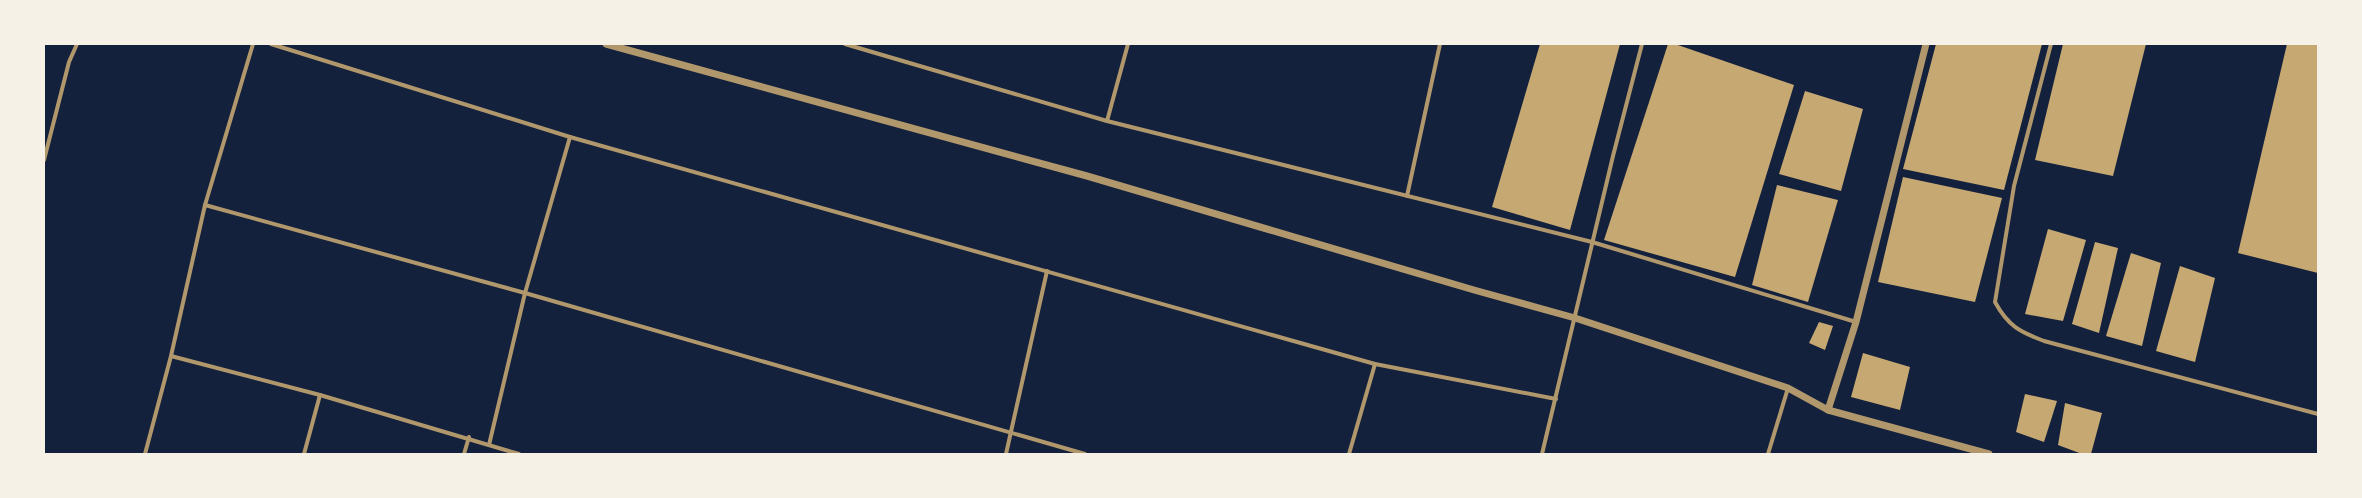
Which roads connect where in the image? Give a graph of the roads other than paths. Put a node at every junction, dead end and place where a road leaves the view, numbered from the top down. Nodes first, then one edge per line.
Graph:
1 (76, 44) edge
2 (253, 44) edge
3 (271, 44) edge
4 (606, 44) edge
5 (845, 44) edge
6 (1128, 44) edge
7 (1440, 44) edge
8 (1642, 44) edge
9 (1926, 44) edge
10 (2051, 44) edge
11 (1107, 122) junction
12 (570, 137) junction
13 (44, 160) edge
14 (1407, 196) junction
15 (205, 205) junction
16 (1592, 242) junction
17 (1046, 272) junction
18 (525, 292) junction
19 (1575, 318) junction
20 (1856, 322) junction
21 (171, 356) junction
22 (1375, 364) junction
23 (1788, 388) junction
24 (320, 395) junction
25 (1556, 399) junction
26 (1828, 410) junction
27 (2318, 414) edge
28 (1011, 434) junction
29 (469, 437) junction
30 (489, 445) junction
31 (144, 454) edge
32 (304, 454) edge
33 (464, 454) edge
34 (519, 454) edge
35 (1006, 454) edge
36 (1084, 454) edge
37 (1349, 454) edge
38 (1542, 454) edge
39 (1768, 454) edge
40 (1989, 454) edge

1 - 13 street
2 - 15 street
3 - 12 street
4 - 19 street
5 - 11 street
6 - 11 street
7 - 14 street
8 - 16 street
9 - 20 street
10 - 27 street
11 - 14 street
12 - 17 street
12 - 18 street
14 - 16 street
15 - 18 street
15 - 21 street
16 - 19 street
16 - 20 street
17 - 22 street
17 - 28 street
18 - 28 street
18 - 30 street
19 - 23 street
19 - 25 street
20 - 26 street
21 - 24 street
21 - 31 street
22 - 25 street
22 - 37 street
23 - 26 street
23 - 39 street
24 - 29 street
24 - 32 street
25 - 38 street
26 - 40 street
28 - 35 street
28 - 36 street
29 - 30 street
29 - 33 street
30 - 34 street

